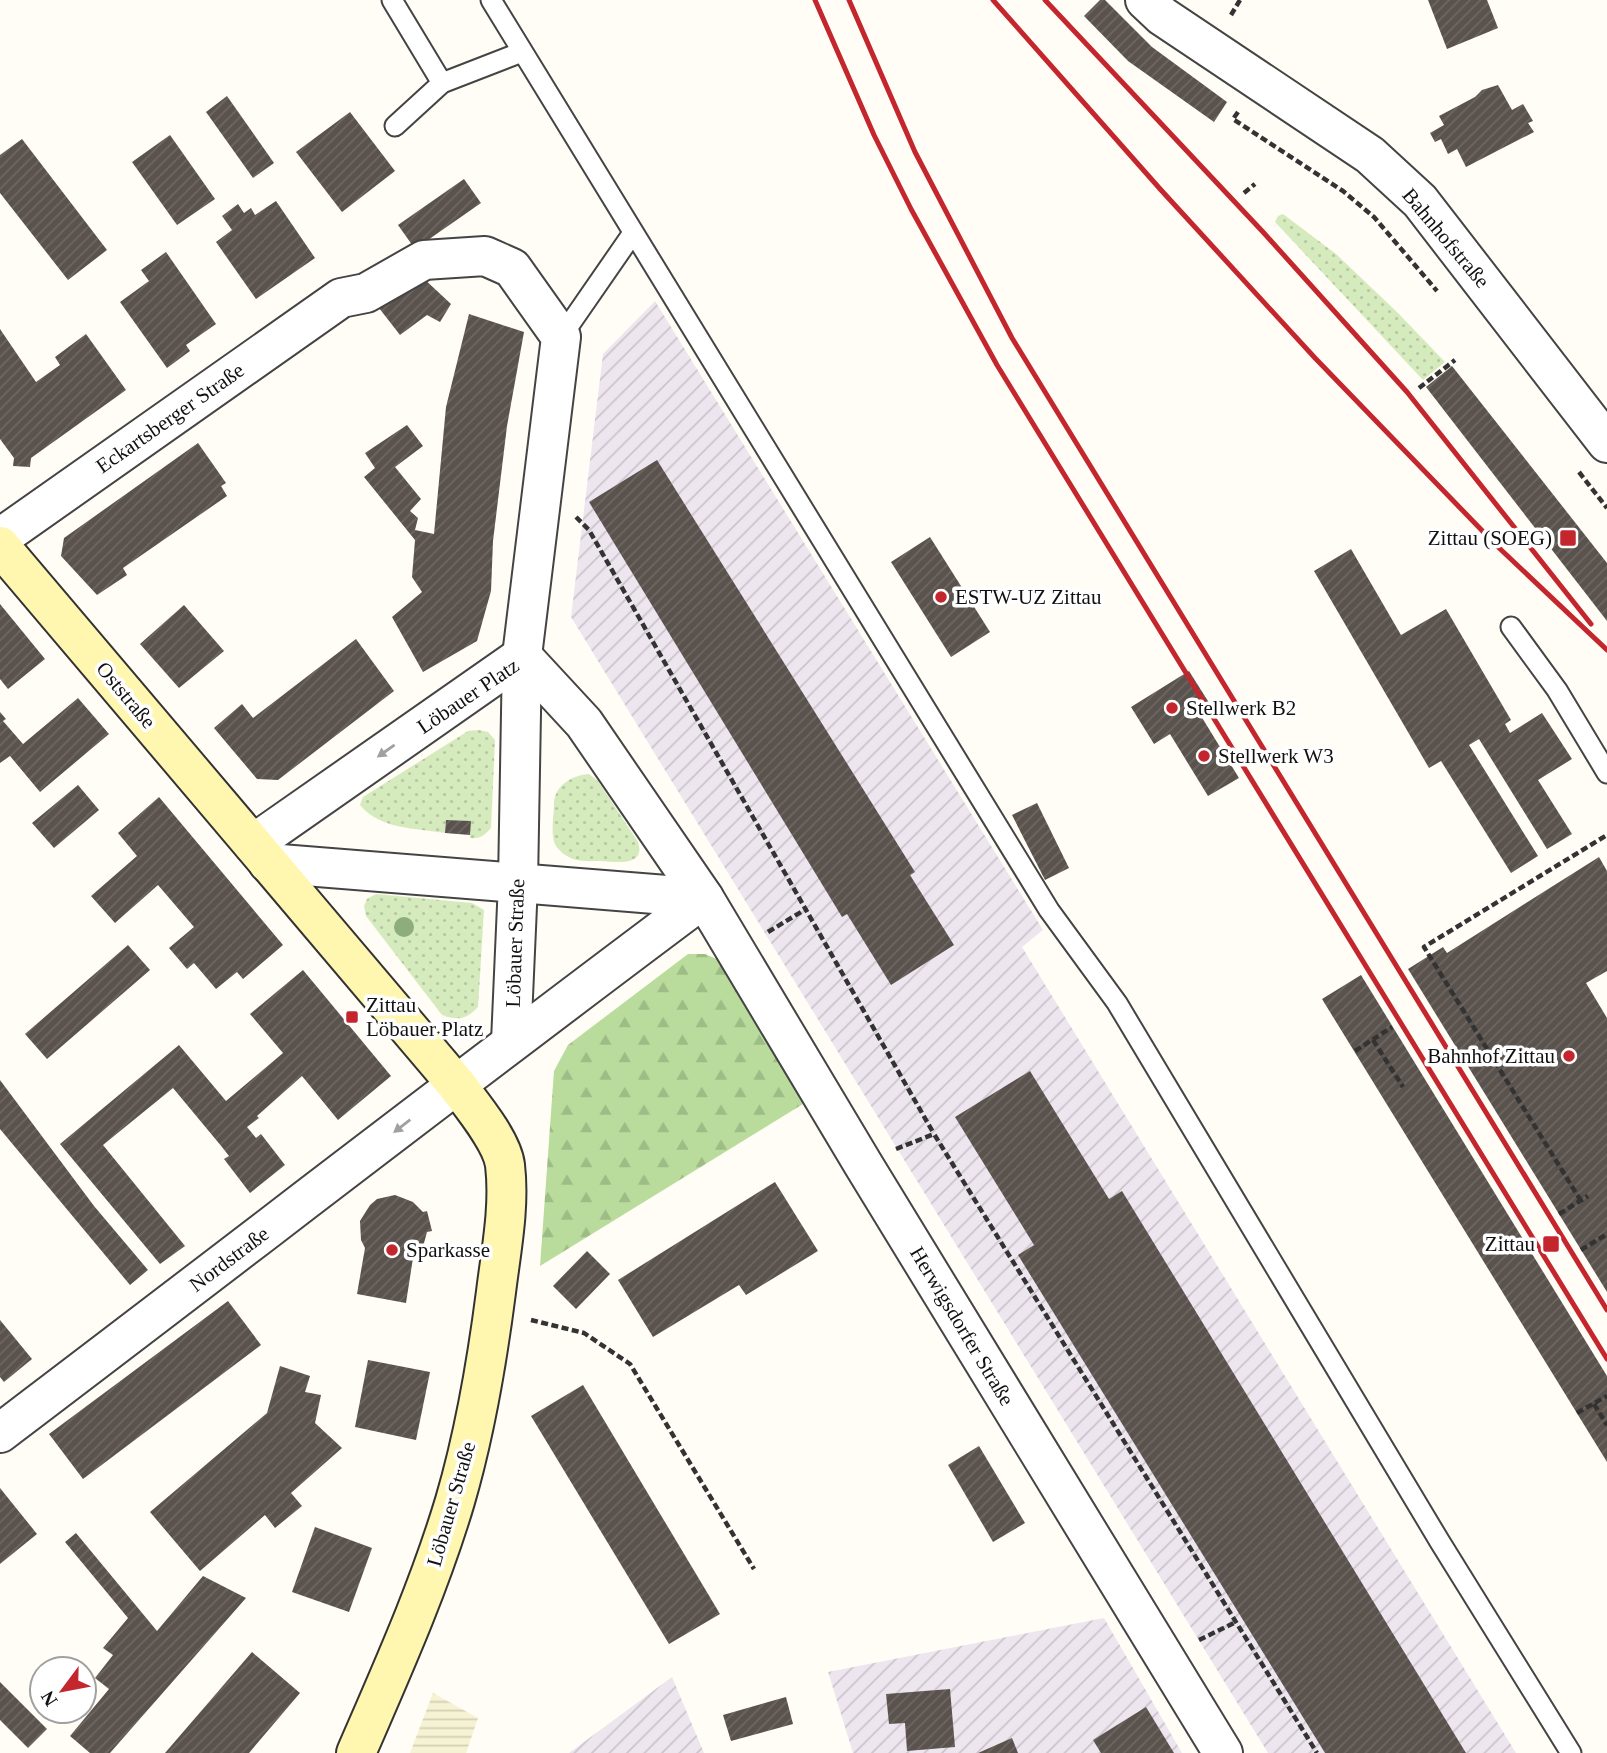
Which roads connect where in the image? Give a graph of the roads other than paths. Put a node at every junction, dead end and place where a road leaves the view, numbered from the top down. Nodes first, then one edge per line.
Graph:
1 (392, 0) edge
2 (491, 0) edge
3 (1145, 0) edge
4 (522, 52) junction
5 (442, 83) junction
6 (395, 126) dead end
7 (633, 233) junction
8 (561, 337) junction
9 (1607, 443) edge
10 (0, 538) edge
11 (0, 546) edge
12 (1511, 627) dead end
13 (523, 656) junction
14 (1607, 773) edge
15 (260, 853) junction
16 (518, 883) junction
17 (705, 898) junction
18 (511, 1042) junction
19 (456, 1084) junction
20 (0, 1433) edge
21 (356, 1753) edge
22 (1223, 1753) edge
23 (1571, 1753) edge

1 - 5 lane
2 - 4 lane
3 - 9 street, Bahnhofstraße
4 - 5 lane
4 - 7 lane
5 - 6 lane
7 - 8 lane
7 - 23 lane
8 - 10 street, Eckartsberger Straße
8 - 13 street, Löbauer Straße
11 - 15 main road, Oststraße
12 - 14 lane
13 -> 15 street, Löbauer Platz
13 - 16 street, Löbauer Straße
13 - 17 street, Löbauer Platz
15 - 16 street
15 - 19 main road
16 - 17 street
16 - 18 street, Löbauer Straße
17 - 18 street
17 - 22 street, Herwigsdorfer Straße
18 - 19 street
19 -> 20 street, Nordstraße
19 - 21 main road, Löbauer Straße

